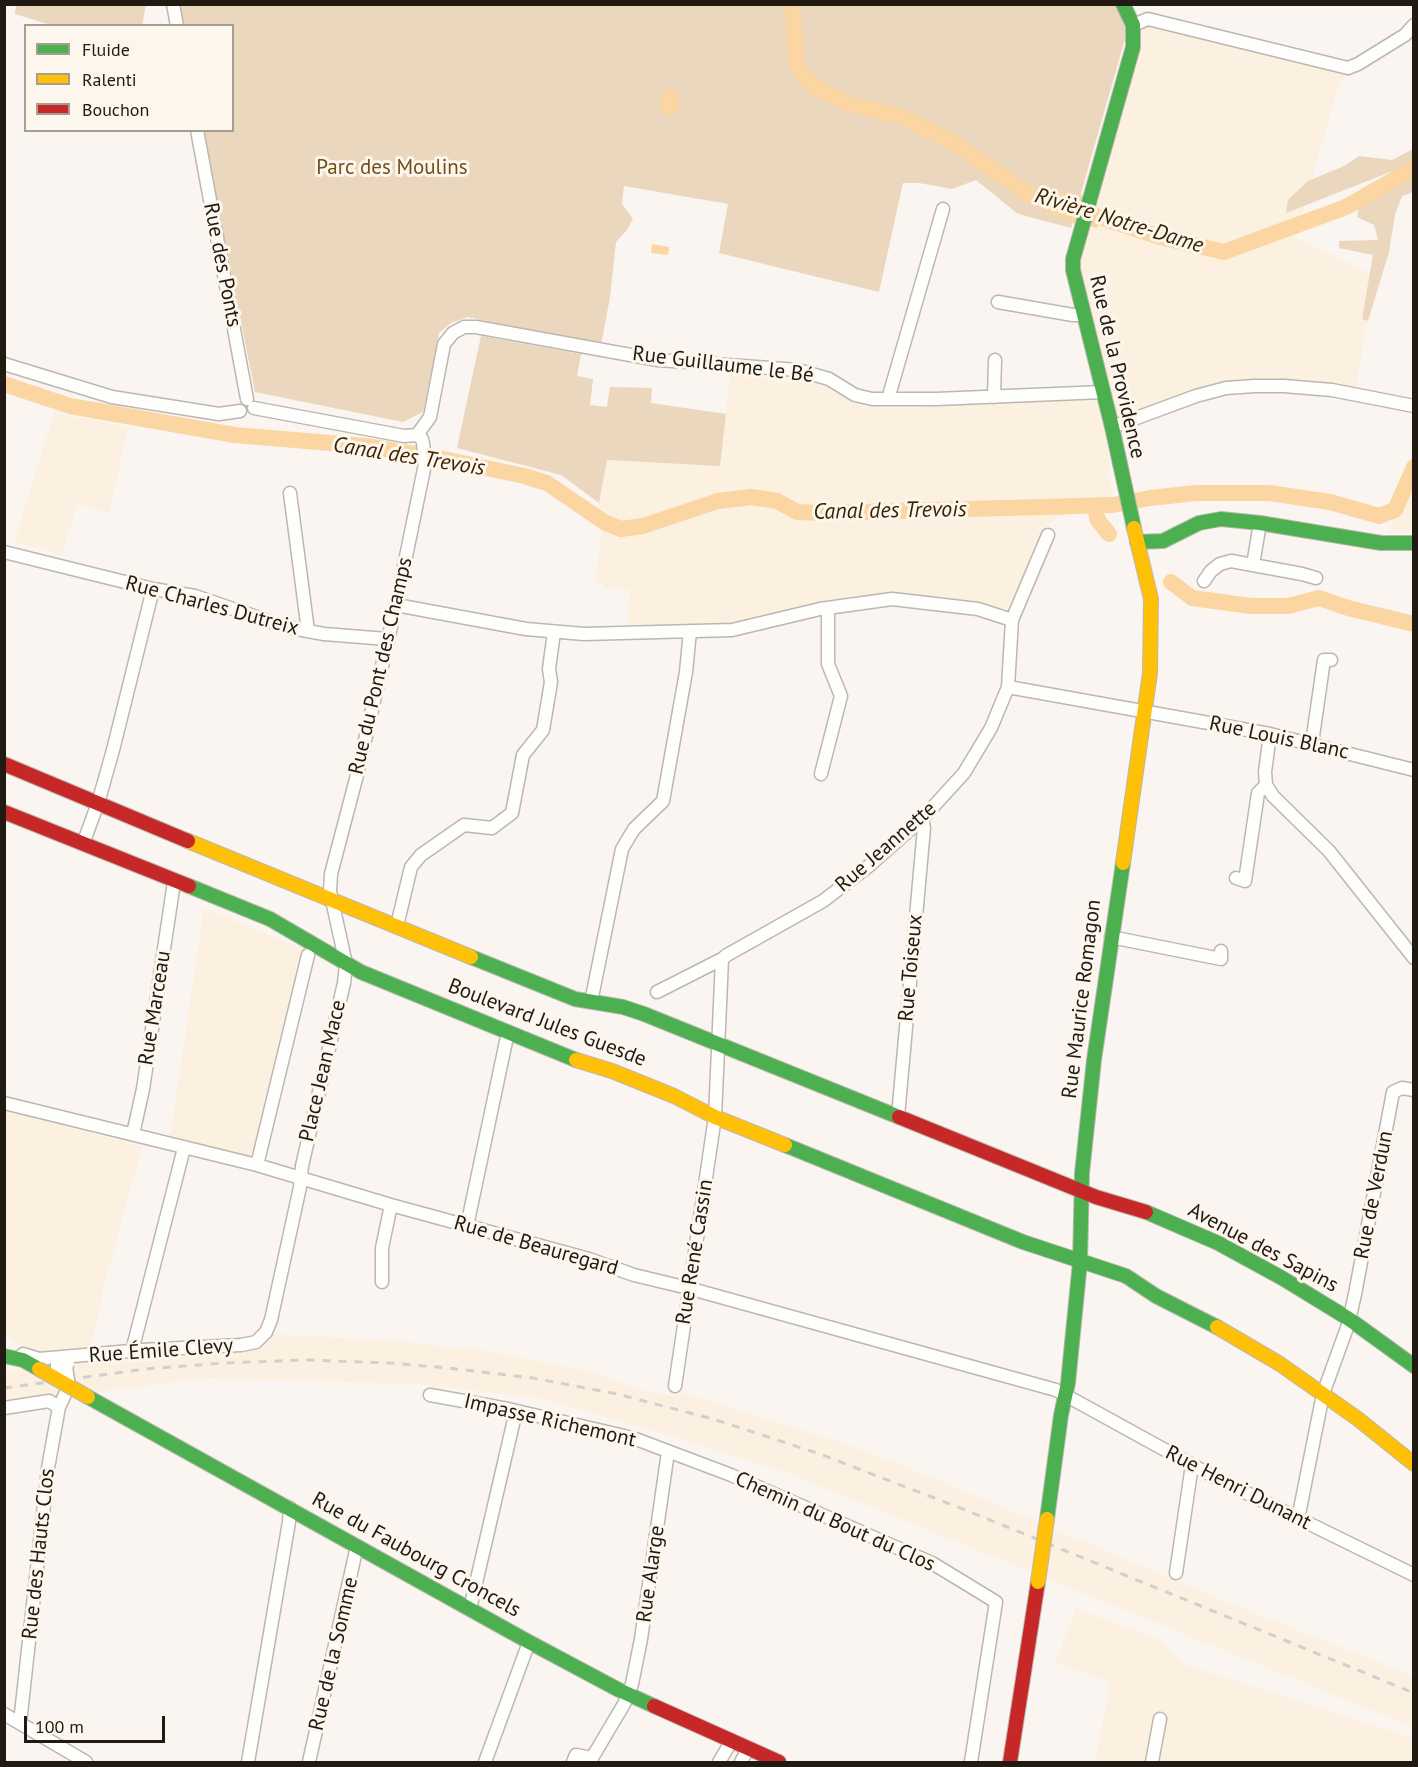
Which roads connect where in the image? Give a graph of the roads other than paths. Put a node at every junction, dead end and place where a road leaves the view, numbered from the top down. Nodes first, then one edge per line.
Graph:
1 (173, 4) edge
2 (1123, 4) edge
3 (177, 24) edge
4 (1133, 25) junction
5 (1413, 25) edge
6 (197, 132) edge
7 (943, 209) dead end
8 (998, 302) dead end
9 (1084, 315) junction
10 (995, 360) dead end
11 (4, 364) edge
12 (1103, 392) junction
13 (994, 397) junction
14 (888, 399) junction
15 (251, 404) junction
16 (1413, 406) edge
17 (1112, 427) junction
18 (420, 439) junction
19 (1124, 488) joint
20 (290, 493) dead end
21 (1260, 523) junction
22 (1048, 535) dead end
23 (1137, 542) junction
24 (1413, 543) edge
25 (4, 552) edge
26 (1253, 565) junction
27 (1316, 578) dead end
28 (1204, 581) dead end
29 (153, 589) junction
30 (396, 605) junction
31 (828, 608) junction
32 (1012, 620) junction
33 (308, 631) junction
34 (690, 631) junction
35 (554, 632) junction
36 (387, 639) junction
37 (1331, 660) dead end
38 (1008, 687) junction
39 (1144, 711) junction
40 (1270, 734) junction
41 (1312, 743) junction
42 (4, 764) edge
43 (1413, 770) edge
44 (821, 774) dead end
45 (1266, 785) junction
46 (98, 803) junction
47 (4, 812) edge
48 (922, 819) junction
49 (83, 844) junction
50 (1236, 878) dead end
51 (174, 882) junction
52 (332, 899) junction
53 (397, 926) junction
54 (1111, 937) junction
55 (1221, 951) dead end
56 (308, 955) dead end
57 (1413, 958) edge
58 (722, 959) junction
59 (346, 964) junction
60 (657, 992) dead end
61 (591, 1002) junction
62 (508, 1032) junction
63 (718, 1043) junction
64 (1413, 1090) edge
65 (4, 1103) edge
66 (898, 1116) junction
67 (715, 1117) junction
68 (133, 1134) junction
69 (184, 1148) junction
70 (257, 1165) junction
71 (299, 1178) junction
72 (1081, 1191) junction
73 (391, 1205) junction
74 (467, 1226) junction
75 (1080, 1262) junction
76 (382, 1282) dead end
77 (688, 1288) junction
78 (1349, 1319) junction
79 (4, 1345) edge
80 (132, 1351) junction
81 (4, 1356) edge
82 (21, 1357) junction
83 (64, 1360) junction
84 (1413, 1366) edge
85 (63, 1383) junction
86 (675, 1386) dead end
87 (1323, 1394) junction
88 (430, 1395) dead end
89 (1066, 1395) junction
90 (60, 1403) junction
91 (4, 1408) edge
92 (516, 1411) junction
93 (668, 1452) junction
94 (1413, 1464) edge
95 (1192, 1465) junction
96 (290, 1508) junction
97 (1298, 1519) junction
98 (357, 1546) junction
99 (1176, 1573) dead end
100 (1413, 1575) edge
101 (470, 1609) junction
102 (529, 1642) junction
103 (628, 1695) junction
104 (4, 1714) edge
105 (1160, 1719) dead end
106 (20, 1723) junction
107 (731, 1742) junction
108 (748, 1749) junction
109 (86, 1762) edge
110 (248, 1762) edge
111 (309, 1762) edge
112 (484, 1762) edge
113 (573, 1762) edge
114 (719, 1762) edge
115 (741, 1762) edge
116 (776, 1762) edge
117 (971, 1762) edge
118 (1010, 1762) edge
119 (1152, 1762) edge

1 - 3 street
2 - 4 street
4 - 5 street
4 - 9 street, Rue de la Providence
6 - 15 street, Rue des Ponts
7 - 14 street
8 - 9 street
9 - 12 street, Rue de la Providence
10 - 13 street
11 - 15 street
12 - 13 street, Rue Guillaume le Bé
12 - 17 street, Rue de la Providence
13 - 14 street, Rue Guillaume le Bé
14 - 18 street, Rue Guillaume le Bé
15 - 18 street
16 - 17 street
17 - 19 street, Rue de la Providence
18 - 30 street, Rue du Pont des Champs
19 - 23 street, Rue Maurice Romagon
20 - 33 street
21 - 23 street
21 - 24 street
21 - 26 street
22 - 32 street, Rue Jeannette
23 - 39 street, Rue Maurice Romagon
25 - 29 street, Rue Charles Dutreix
26 - 27 street
26 - 28 street
29 - 33 street, Rue Charles Dutreix
29 - 46 street
30 - 35 street
30 - 36 street, Rue du Pont des Champs
31 - 32 street
31 - 34 street
31 - 44 street
32 - 38 street, Rue Jeannette
33 - 36 street, Rue Charles Dutreix
34 - 35 street
34 - 61 street
35 - 53 street
36 - 52 street, Rue du Pont des Champs
37 - 41 street
38 - 39 street, Rue Louis Blanc
38 - 48 street, Rue Jeannette
39 - 40 street, Rue Louis Blanc
39 - 54 street, Rue Maurice Romagon
40 - 41 street, Rue Louis Blanc
40 - 45 street
41 - 43 street, Rue Louis Blanc
42 - 46 street, Boulevard Jules Guesde
45 - 50 street
45 - 57 street
46 - 49 street
46 - 52 street, Boulevard Jules Guesde
47 - 49 street, Boulevard Jules Guesde
48 - 58 street, Rue Jeannette
48 - 66 street, Rue Toiseux
49 - 51 street, Boulevard Jules Guesde
51 - 59 street, Boulevard Jules Guesde
51 - 68 street, Rue Marceau
52 - 53 street, Boulevard Jules Guesde
52 - 59 street, Rue du Pont des Champs
53 - 61 street, Boulevard Jules Guesde
54 - 55 street
54 - 72 street, Rue Maurice Romagon
56 - 70 street, Place Jean Mace
58 - 60 street, Rue Jeannette
58 - 63 street, Rue René Cassin
59 - 62 street, Boulevard Jules Guesde
59 - 71 street, Place Jean Mace
61 - 63 street, Boulevard Jules Guesde
62 - 67 street, Boulevard Jules Guesde
62 - 74 street
63 - 66 street, Boulevard Jules Guesde
63 - 67 street, Rue René Cassin
64 - 78 street, Rue de Verdun
65 - 68 street, Rue de Beauregard
66 - 72 street, Boulevard Jules Guesde
67 - 75 street, Boulevard Jules Guesde
67 - 77 street, Rue René Cassin
68 - 69 street, Rue de Beauregard
69 - 70 street, Rue de Beauregard
69 - 80 street
70 - 71 street, Rue de Beauregard
71 - 73 street, Rue de Beauregard
71 - 80 street, Rue Émile Clevy
72 - 75 street, Rue Maurice Romagon
72 - 78 street, Avenue des Sapins
73 - 74 street, Rue de Beauregard
73 - 76 street
74 - 77 street, Rue de Beauregard
75 - 87 street, Boulevard Jules Guesde
75 - 89 street, Rue Maurice Romagon
77 - 86 street, Rue René Cassin
77 - 89 street, Rue de Beauregard
78 - 84 street, Avenue des Sapins
78 - 87 street
79 - 82 street, Rue du Faubourg Croncels
80 - 83 street, Rue Émile Clevy
81 - 82 street
82 - 83 street, Rue Émile Clevy
82 - 85 street, Rue du Faubourg Croncels, bridge
83 - 85 street, bridge
85 - 90 street, Rue des Hauts Clos
85 - 96 street, Rue du Faubourg Croncels, bridge
87 - 94 street
87 - 97 street
88 - 92 street, Impasse Richemont
89 - 95 street, Rue Henri Dunant
89 - 118 street, Rue Maurice Romagon, bridge
90 - 91 street
90 - 106 street, Rue des Hauts Clos
92 - 93 street, Impasse Richemont
92 - 101 street
93 - 103 street, Rue Alarge
93 - 117 street, Chemin du Bout du Clos
95 - 97 street, Rue Henri Dunant
95 - 99 street
96 - 98 street, Rue du Faubourg Croncels
96 - 110 street
97 - 100 street, Rue Henri Dunant
98 - 101 street, Rue du Faubourg Croncels
98 - 111 street, Rue de la Somme
101 - 102 street, Rue du Faubourg Croncels
102 - 103 street, Rue du Faubourg Croncels
102 - 112 street
103 - 107 street, Rue du Faubourg Croncels
103 - 113 street, Rue Alarge
104 - 106 street
105 - 119 street
106 - 109 street
107 - 108 street, Rue du Faubourg Croncels
107 - 114 street
108 - 115 street
108 - 116 street, Rue du Faubourg Croncels

